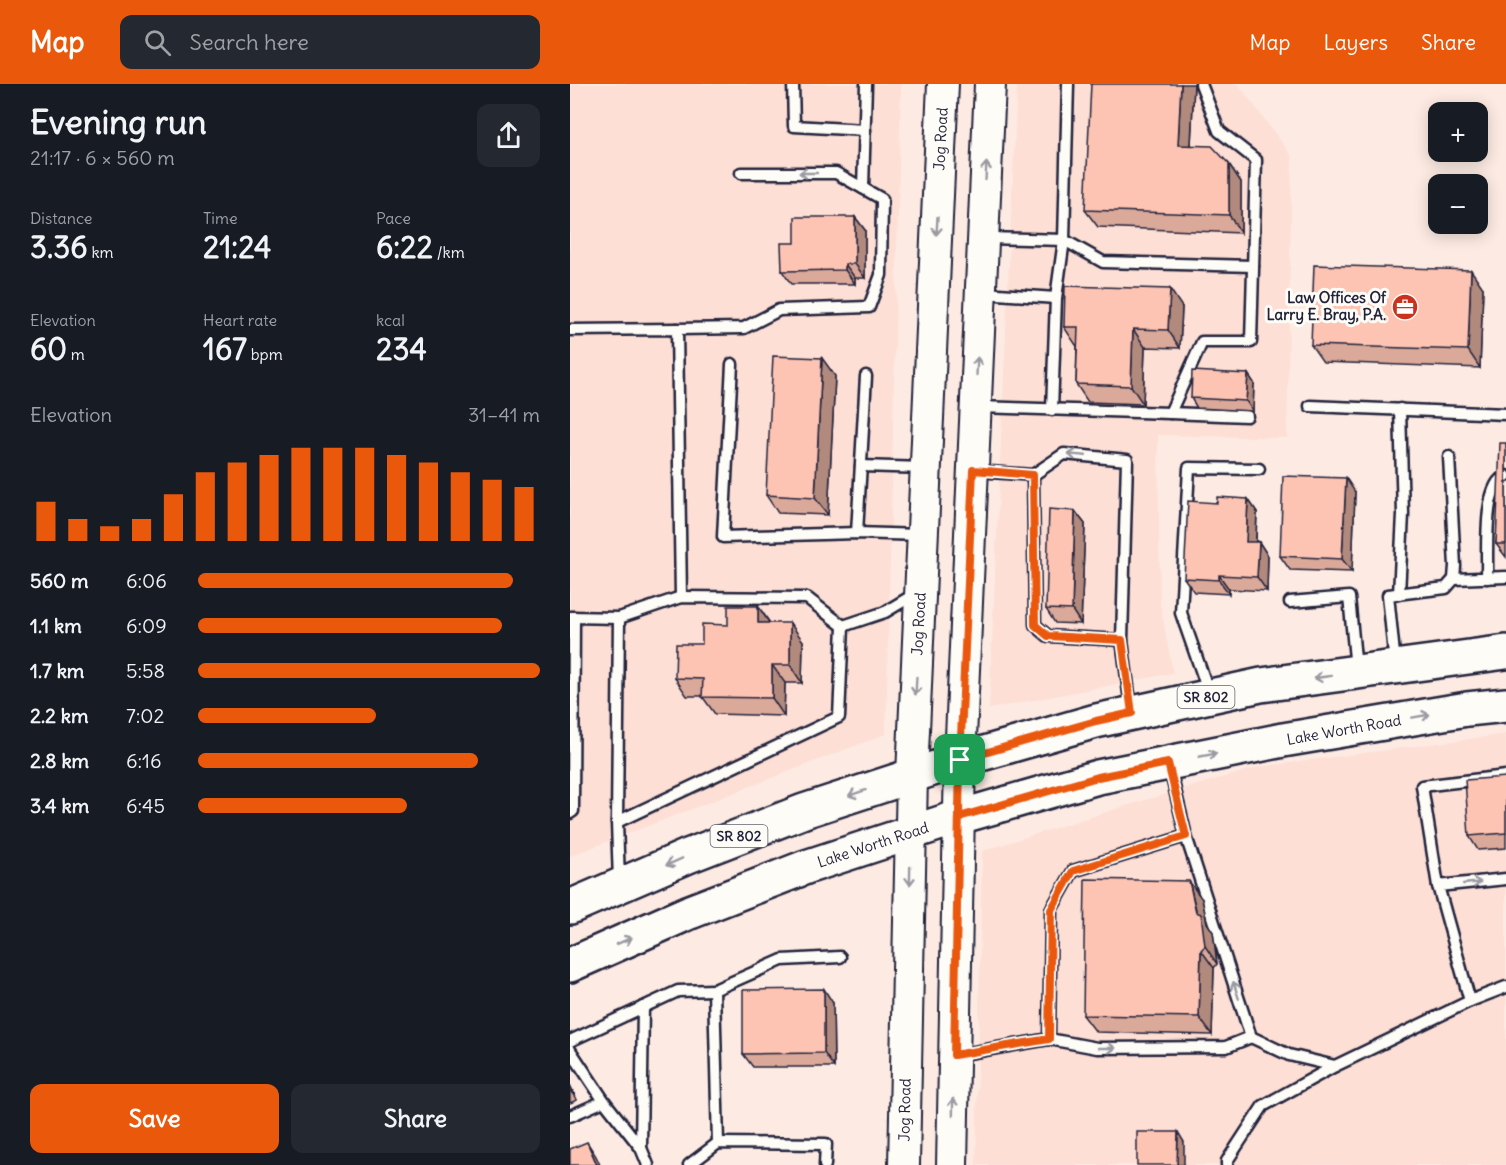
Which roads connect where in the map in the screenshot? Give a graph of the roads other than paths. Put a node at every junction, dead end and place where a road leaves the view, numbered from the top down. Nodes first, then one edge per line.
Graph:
1 (793, 84) edge
2 (866, 84) edge
3 (943, 84) edge
4 (990, 84) edge
5 (1068, 84) edge
6 (1201, 84) edge
7 (865, 129) junction
8 (741, 173) dead end
9 (863, 188) junction
10 (983, 238) junction
11 (1064, 240) junction
12 (1253, 266) junction
13 (980, 293) junction
14 (1056, 298) junction
15 (677, 329) junction
16 (570, 330) edge
17 (732, 364) dead end
18 (866, 376) dead end
19 (1310, 406) dead end
20 (975, 407) junction
21 (1400, 409) junction
22 (1052, 410) junction
23 (1170, 413) junction
24 (1506, 414) edge
25 (1247, 416) dead end
26 (1449, 457) dead end
27 (861, 466) junction
28 (926, 468) junction
29 (1259, 468) dead end
30 (973, 470) junction
31 (1033, 475) junction
32 (1506, 476) edge
33 (857, 532) junction
34 (923, 536) junction
35 (1506, 577) edge
36 (1487, 578) junction
37 (1454, 579) junction
38 (921, 591) junction
39 (1399, 594) junction
40 (681, 597) junction
41 (1290, 603) dead end
42 (572, 617) edge
43 (619, 618) junction
44 (843, 626) junction
45 (1122, 640) junction
46 (1506, 652) edge
47 (572, 665) edge
48 (1396, 667) junction
49 (1356, 672) junction
50 (1210, 696) junction
51 (1506, 705) edge
52 (1132, 713) junction
53 (960, 760) junction
54 (1168, 763) junction
55 (912, 775) junction
56 (1506, 776) edge
57 (570, 813) edge
58 (959, 817) junction
59 (617, 822) junction
60 (911, 832) junction
61 (1186, 836) junction
62 (1506, 879) edge
63 (619, 886) junction
64 (1438, 886) junction
65 (570, 907) edge
66 (840, 957) dead end
67 (570, 965) edge
68 (1506, 987) edge
69 (714, 990) junction
70 (1470, 1001) junction
71 (643, 1007) junction
72 (1251, 1037) junction
73 (1049, 1039) junction
74 (570, 1049) edge
75 (954, 1055) junction
76 (1335, 1066) junction
77 (604, 1101) junction
78 (570, 1116) edge
79 (718, 1143) junction
80 (641, 1148) junction
81 (648, 1165) edge
82 (690, 1165) edge
83 (825, 1165) edge
84 (904, 1165) edge
85 (952, 1165) edge
86 (1227, 1165) edge

1 - 7 lane
2 - 7 lane
3 -> 28 main road, Jog Road
10 -> 4 main road
5 - 11 lane
6 - 12 lane
7 - 9 lane
9 -> 8 lane
9 - 15 lane
10 - 11 lane
10 - 13 main road
11 - 12 lane
11 - 14 lane
12 - 23 lane
13 - 14 lane
20 -> 13 main road
14 - 22 lane
15 - 16 lane
15 - 40 lane
17 - 33 lane
18 - 27 lane
19 - 21 lane
20 - 22 lane
20 - 30 main road
21 - 24 lane
21 - 39 lane
22 - 23 lane
23 - 25 lane
26 - 37 lane
27 - 28 lane
27 - 33 lane
28 - 34 main road, Jog Road
29 - 50 lane
30 - 31 lane
30 - 53 main road
31 - 45 lane
45 -> 31 lane
32 - 36 lane
33 - 34 lane
34 - 38 main road, Jog Road
35 - 36 lane
36 - 37 lane
37 - 39 lane
38 - 44 lane
38 -> 55 main road, Jog Road
39 - 48 lane
40 - 43 lane
40 - 44 lane
41 - 49 lane
42 - 43 lane
42 - 47 lane
43 - 59 lane
44 - 59 lane
45 - 52 lane
46 - 48 main road, SR 802
47 - 57 lane
48 - 49 main road, SR 802
49 -> 50 main road, SR 802
50 - 52 main road, SR 802
54 -> 51 main road, Lake Worth Road
52 - 53 main road, SR 802
53 - 55 main road, SR 802
53 - 58 main road
54 - 58 main road, Lake Worth Road
54 - 61 lane
55 - 60 main road, Jog Road
55 -> 63 main road, SR 802
56 - 64 lane
58 - 60 main road, Lake Worth Road
58 - 75 main road
59 - 63 lane
67 -> 60 main road, Lake Worth Road
60 -> 84 main road, Jog Road
72 -> 61 lane
61 - 73 lane
64 -> 62 lane
63 - 65 main road, SR 802
64 - 70 lane
66 - 69 lane
68 - 70 lane
69 - 71 lane
69 - 79 lane
70 - 76 lane
71 - 74 lane
71 - 80 lane
73 -> 72 lane
72 - 76 lane
73 - 75 lane
74 - 77 lane
85 -> 75 main road
76 - 86 lane
77 - 78 lane
77 - 80 lane
79 - 82 lane
79 - 83 lane
80 - 81 lane

